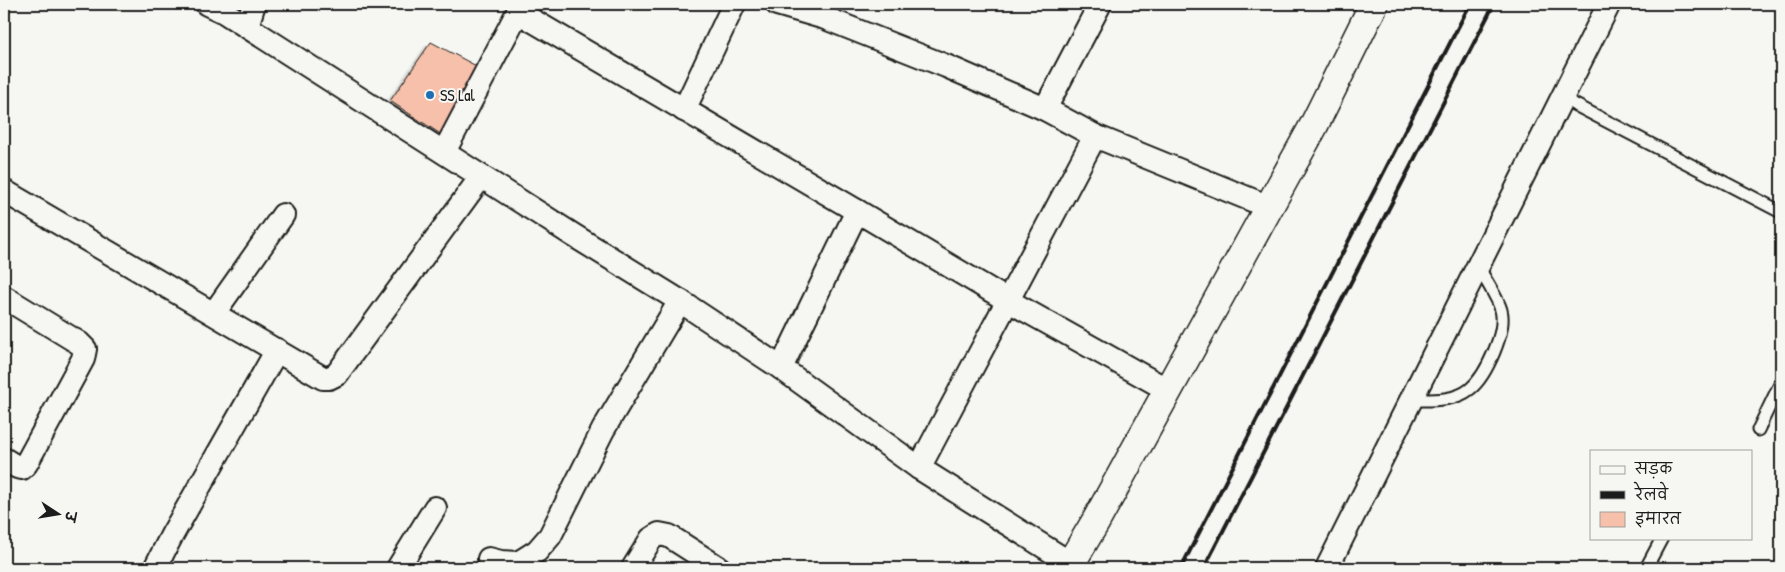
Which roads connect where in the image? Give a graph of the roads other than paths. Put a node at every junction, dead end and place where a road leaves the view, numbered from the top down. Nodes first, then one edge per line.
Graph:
1 (207, 4) edge
2 (254, 4) edge
3 (734, 4) edge
4 (777, 4) edge
5 (1100, 4) edge
6 (1374, 4) edge
7 (1609, 4) edge
8 (520, 8) edge
9 (829, 11) edge
10 (247, 26) junction
11 (1562, 98) junction
12 (1045, 109) junction
13 (684, 110) junction
14 (1095, 136) junction
15 (444, 152) junction
16 (481, 176) junction
17 (4, 191) edge
18 (1269, 207) junction
19 (857, 211) junction
20 (1781, 212) edge
21 (283, 215) dead end
22 (1478, 266) junction
23 (4, 297) edge
24 (1008, 300) junction
25 (680, 301) junction
26 (214, 313) junction
27 (277, 350) junction
28 (781, 368) junction
29 (1781, 382) edge
30 (1168, 390) junction
31 (1410, 400) junction
32 (1758, 430) dead end
33 (4, 459) edge
34 (919, 468) junction
35 (435, 508) dead end
36 (1661, 540) edge
37 (489, 559) dead end
38 (1069, 566) edge
39 (155, 568) edge
40 (398, 568) edge
41 (633, 568) edge
42 (719, 568) edge
43 (1327, 568) edge
44 (1646, 568) edge

1 - 10 street
2 - 10 street
3 - 13 street
4 - 9 street
5 - 12 street
6 - 18 street
7 - 11 street
8 - 13 street
8 - 15 street
9 - 12 street
10 - 15 street
11 - 20 lane
11 - 22 street
12 - 14 street
13 - 19 street
14 - 18 street
14 - 24 street
15 - 16 street
16 - 25 street
16 - 27 street
17 - 26 street
18 - 30 street
19 - 24 street
19 - 28 street
21 - 26 street
22 - 31 street
22 - 31 lane
23 - 33 street
24 - 30 street
24 - 34 street
25 - 28 street
25 - 37 street
26 - 27 street
27 - 39 street
28 - 34 street
29 - 32 lane
30 - 38 street
31 - 43 street
34 - 38 street
35 - 40 street
36 - 44 lane
41 - 42 street

